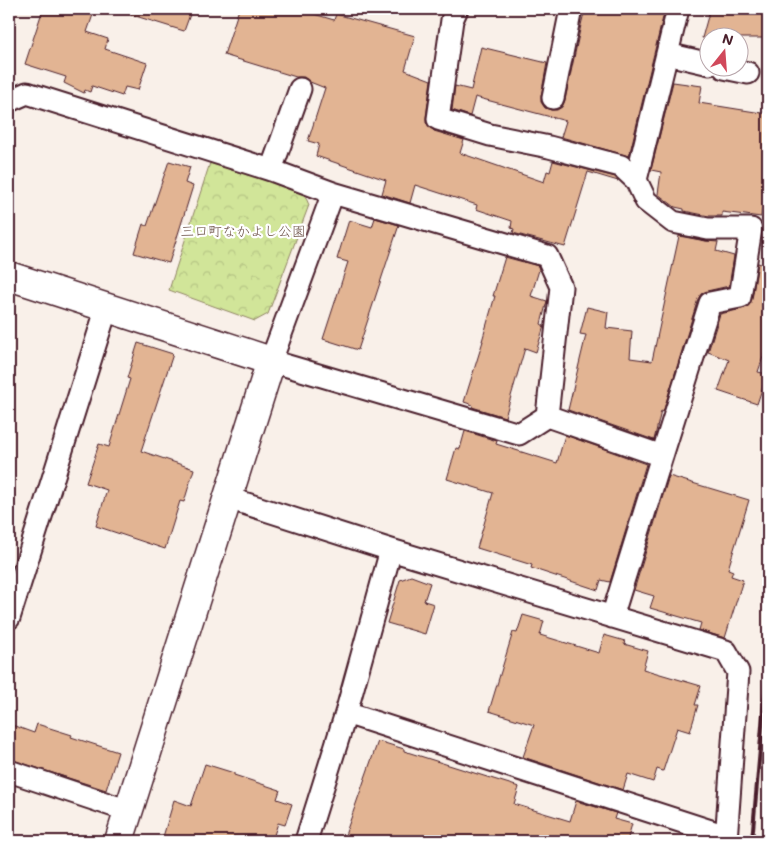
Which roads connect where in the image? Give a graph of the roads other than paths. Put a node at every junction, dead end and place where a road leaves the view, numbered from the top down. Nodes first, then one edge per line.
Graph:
1 (457, 9) edge
2 (571, 9) edge
3 (678, 9) edge
4 (667, 54) junction
5 (700, 62) edge
6 (300, 88) dead end
7 (553, 98) dead end
8 (9, 101) edge
9 (271, 170) junction
10 (636, 180) junction
11 (333, 193) junction
12 (760, 227) edge
13 (9, 276) edge
14 (107, 307) junction
15 (272, 361) junction
16 (547, 416) junction
17 (662, 456) junction
18 (228, 498) junction
19 (390, 550) junction
20 (612, 617) junction
21 (9, 618) edge
22 (346, 713) junction
23 (9, 771) edge
24 (128, 811) junction
25 (726, 839) edge
26 (119, 841) edge
27 (306, 841) edge

1 - 10 street
2 - 7 street
3 - 4 street
4 - 5 street
4 - 10 street
6 - 9 street
8 - 9 street
9 - 11 street
10 - 12 street
11 - 15 street
11 - 16 street
12 - 17 street
13 - 14 street
14 - 15 street
14 - 21 street
15 - 16 street
15 - 18 street
16 - 17 street
17 - 20 street
18 - 19 street
18 - 24 street
19 - 20 street
19 - 22 street
20 - 25 street
22 - 25 street
22 - 27 street
23 - 24 street
24 - 26 street

